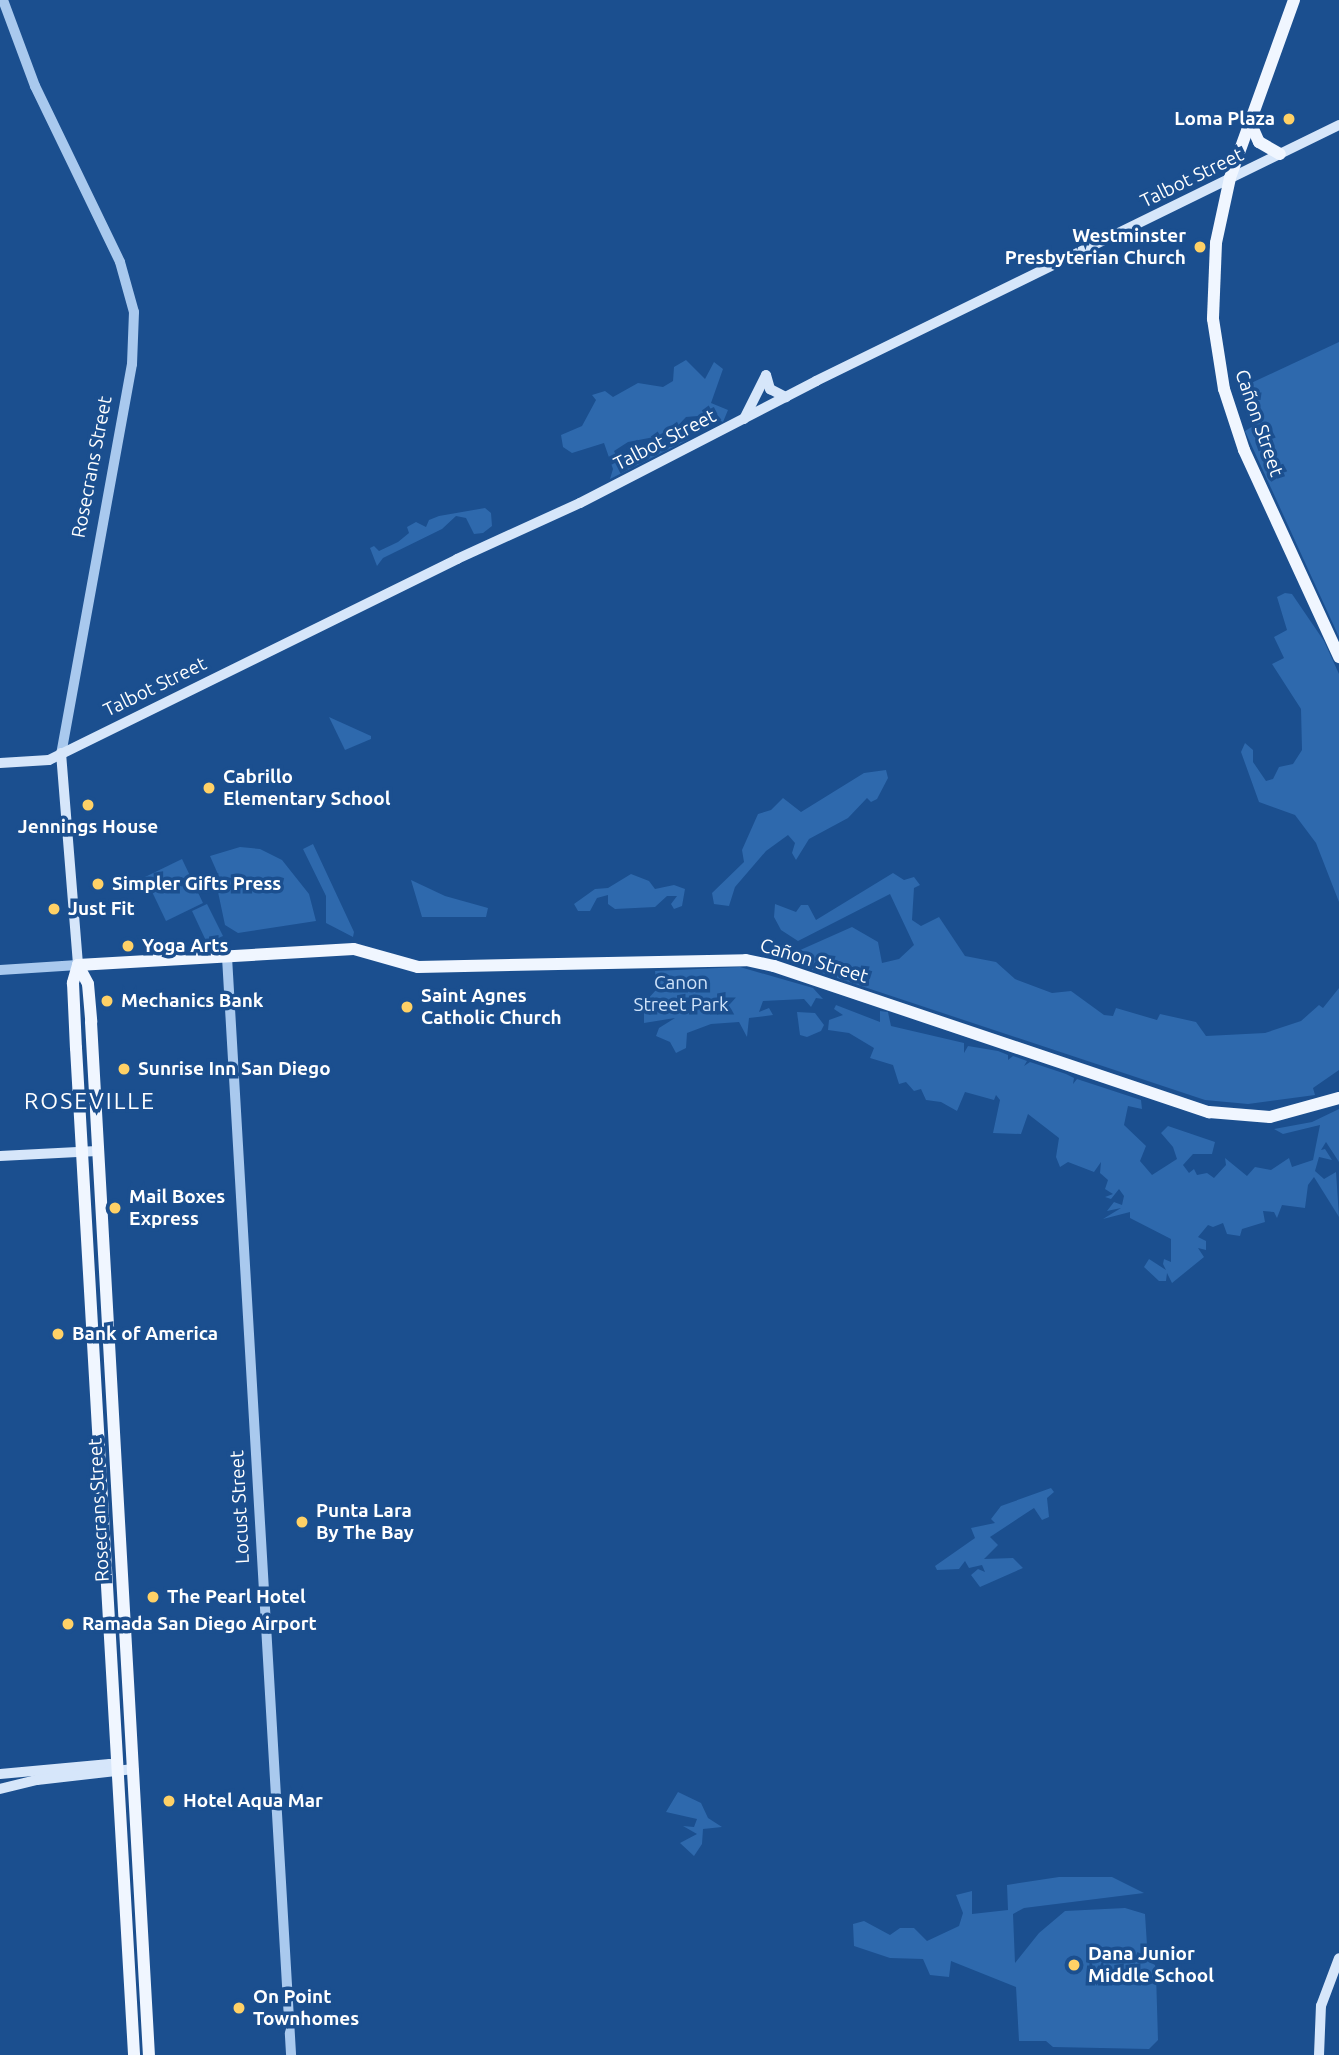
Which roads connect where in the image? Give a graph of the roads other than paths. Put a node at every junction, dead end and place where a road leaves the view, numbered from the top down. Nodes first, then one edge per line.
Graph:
1 (3, 0) edge
2 (1283, 0) edge
3 (1294, 0) edge
4 (1282, 27) junction
5 (1250, 122) junction
6 (1339, 125) edge
7 (1280, 154) junction
8 (1230, 178) junction
9 (786, 397) junction
10 (744, 419) junction
11 (1339, 657) edge
12 (61, 753) junction
13 (0, 763) edge
14 (227, 957) junction
15 (78, 965) junction
16 (0, 970) edge
17 (1339, 1098) edge
18 (91, 1151) junction
19 (0, 1156) edge
20 (133, 1769) junction
21 (118, 1770) junction
22 (0, 1774) edge
23 (0, 1789) edge
24 (1339, 1958) edge
25 (134, 2055) edge
26 (149, 2055) edge
27 (291, 2055) edge
28 (1319, 2055) edge

1 - 12 street, Rosecrans Street
2 - 4 main road, Cañon Street
3 - 4 main road, Cañon Street
4 - 5 main road, Cañon Street
5 - 7 main road
5 - 8 main road, Cañon Street
6 - 7 main road, Talbot Street
7 - 8 main road, Talbot Street
8 - 9 main road, Talbot Street
8 - 11 main road, Cañon Street
9 - 10 main road, Talbot Street
9 - 10 main road
10 - 12 main road, Talbot Street
12 - 13 main road, Talbot Street
12 - 15 main road, Rosecrans Street
14 - 15 main road, Cañon Street
14 - 17 main road, Cañon Street
14 - 27 street, Locust Street
15 - 16 street
15 - 18 main road, Rosecrans Street
18 - 19 main road
18 - 20 main road, Rosecrans Street
18 - 21 main road, Rosecrans Street
20 - 21 main road
20 - 26 main road, Rosecrans Street
21 - 22 main road
21 - 23 main road
21 - 25 main road, Rosecrans Street
24 - 28 main road

